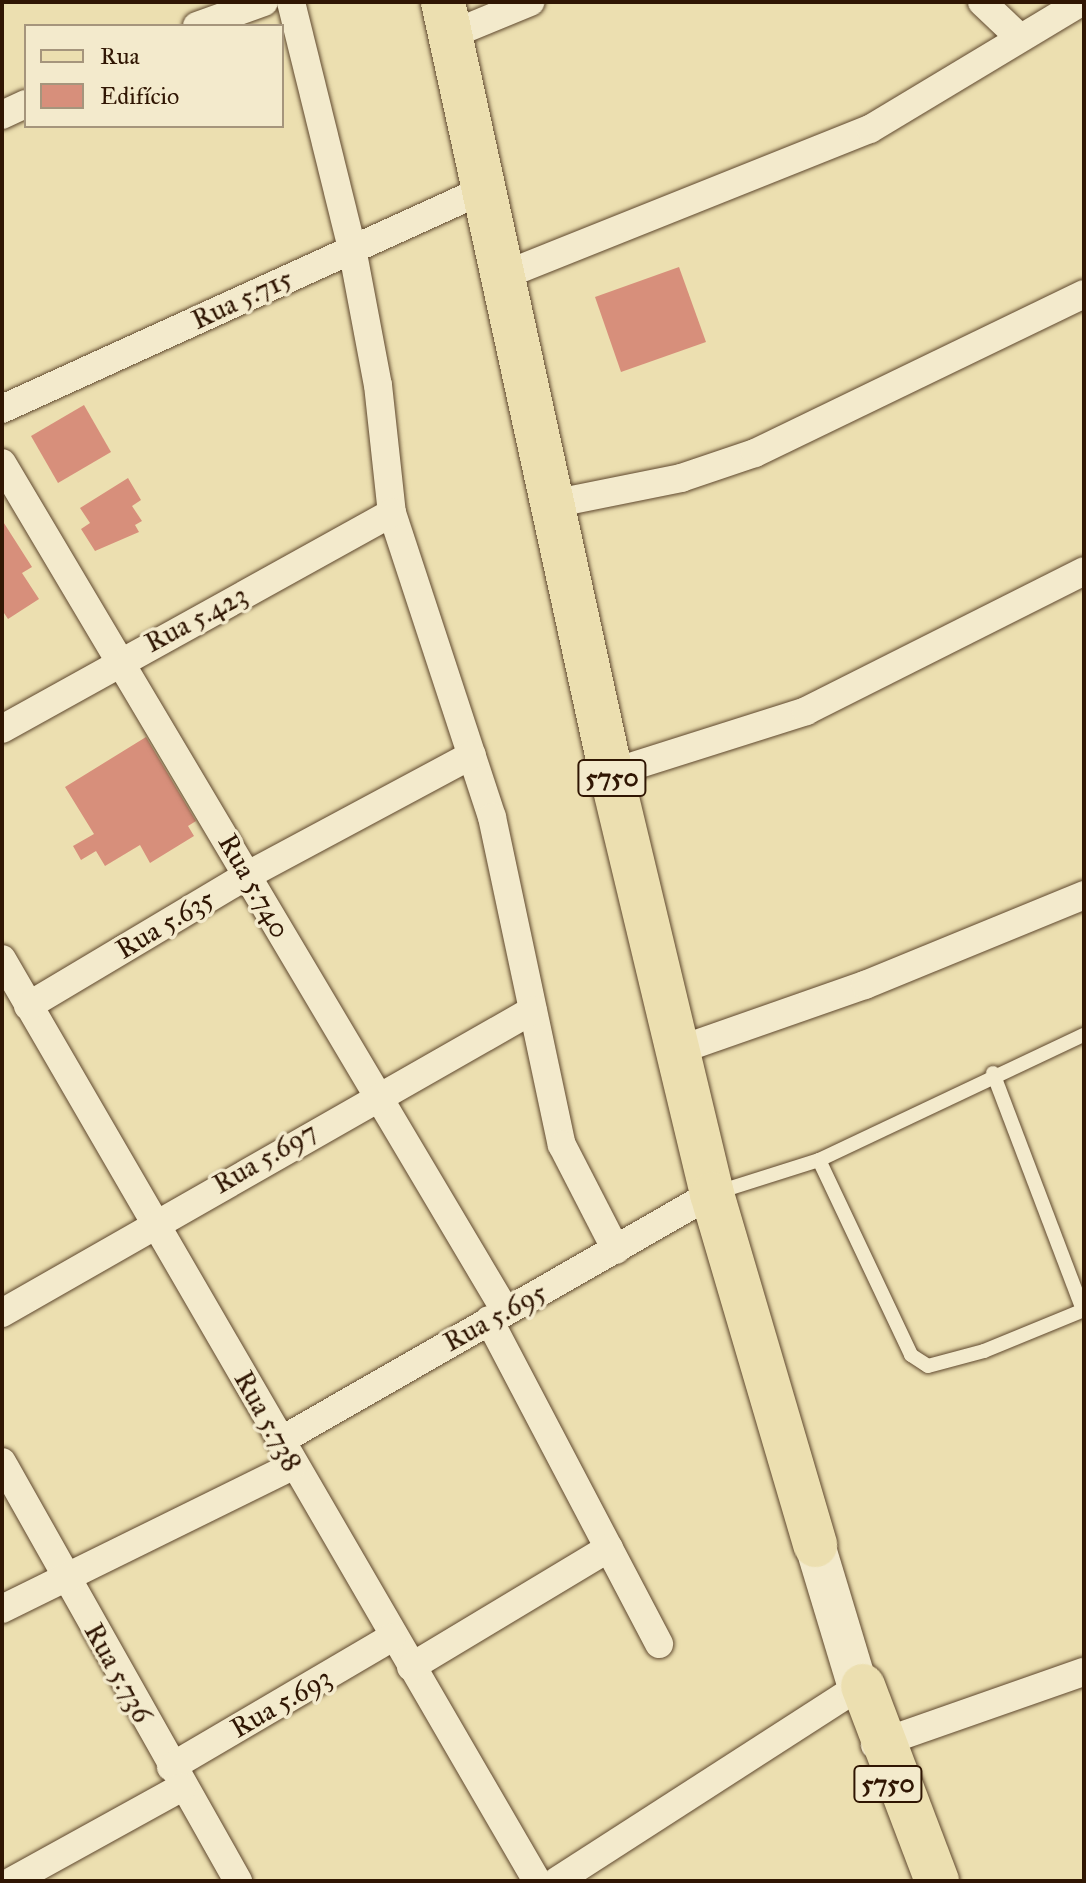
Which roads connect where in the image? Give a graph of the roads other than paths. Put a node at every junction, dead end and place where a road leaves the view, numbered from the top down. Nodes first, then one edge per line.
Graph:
1 (264, 2) edge
2 (291, 2) edge
3 (530, 2) edge
4 (982, 2) edge
5 (1081, 2) edge
6 (446, 18) edge
7 (203, 24) edge
8 (1018, 36) junction
9 (24, 105) edge
10 (2, 115) edge
11 (483, 190) junction
12 (352, 248) junction
13 (502, 276) junction
14 (1084, 294) edge
15 (2, 409) edge
16 (2, 463) edge
17 (552, 504) junction
18 (392, 513) junction
19 (1084, 571) edge
20 (120, 659) junction
21 (2, 729) edge
22 (472, 755) junction
23 (611, 773) junction
24 (248, 875) junction
25 (1084, 895) edge
26 (12, 985) edge
27 (533, 1010) junction
28 (1084, 1035) edge
29 (679, 1050) junction
30 (993, 1073) junction
31 (376, 1095) junction
32 (819, 1160) junction
33 (712, 1194) junction
34 (158, 1220) junction
35 (616, 1250) junction
36 (1084, 1310) edge
37 (2, 1313) edge
38 (497, 1315) junction
39 (286, 1454) junction
40 (2, 1462) edge
41 (815, 1545) joint
42 (609, 1548) junction
43 (66, 1578) junction
44 (2, 1609) edge
45 (391, 1638) junction
46 (659, 1644) dead end
47 (411, 1667) junction
48 (1084, 1672) edge
49 (860, 1686) junction
50 (875, 1745) junction
51 (176, 1777) junction
52 (12, 1881) edge
53 (238, 1881) edge
54 (537, 1881) edge
55 (557, 1881) edge
56 (920, 1881) edge
57 (937, 1881) edge

1 - 7 street
2 - 12 street
3 - 6 street
4 - 8 street
5 - 8 street
6 - 11 main road, 5750
8 - 13 street
9 - 10 street
11 - 12 street, Rua 5.715
11 - 13 main road, 5750
12 - 15 street, Rua 5.715
12 - 18 street
13 - 17 main road, 5750
14 - 17 street
16 - 20 street, Rua 5.740
17 - 23 main road, 5750
18 - 20 street, Rua 5.423
18 - 22 street
19 - 23 street
20 - 21 street, Rua 5.423
20 - 24 street, Rua 5.740
22 - 24 street, Rua 5.635
22 - 27 street
23 - 29 main road, 5750
24 - 26 street, Rua 5.635
24 - 31 street, Rua 5.740
25 - 29 street
26 - 34 street, Rua 5.738
27 - 31 street, Rua 5.697
27 - 35 street
28 - 30 lane
29 - 33 main road, 5750
30 - 32 lane
30 - 36 lane
31 - 34 street, Rua 5.697
31 - 38 street, Rua 5.740
32 - 33 lane
32 - 36 lane
33 - 35 street, Rua 5.695
33 - 41 main road, 5750
34 - 37 street, Rua 5.697
34 - 39 street, Rua 5.738
35 - 38 street, Rua 5.695
38 - 39 street, Rua 5.695
38 - 42 street, Rua 5.740
39 - 43 street, Rua 5.695
39 - 45 street, Rua 5.738
40 - 43 street, Rua 5.736
41 - 49 main road, 5750
42 - 46 street, Rua 5.740
42 - 47 street
43 - 44 street, Rua 5.695
43 - 51 street, Rua 5.736
45 - 47 street, Rua 5.738
45 - 51 street, Rua 5.693
47 - 54 street, Rua 5.738
48 - 50 street
49 - 50 main road, 5750
49 - 55 street
49 - 57 main road
50 - 56 main road, 5750
51 - 52 street, Rua 5.693
51 - 53 street, Rua 5.736

